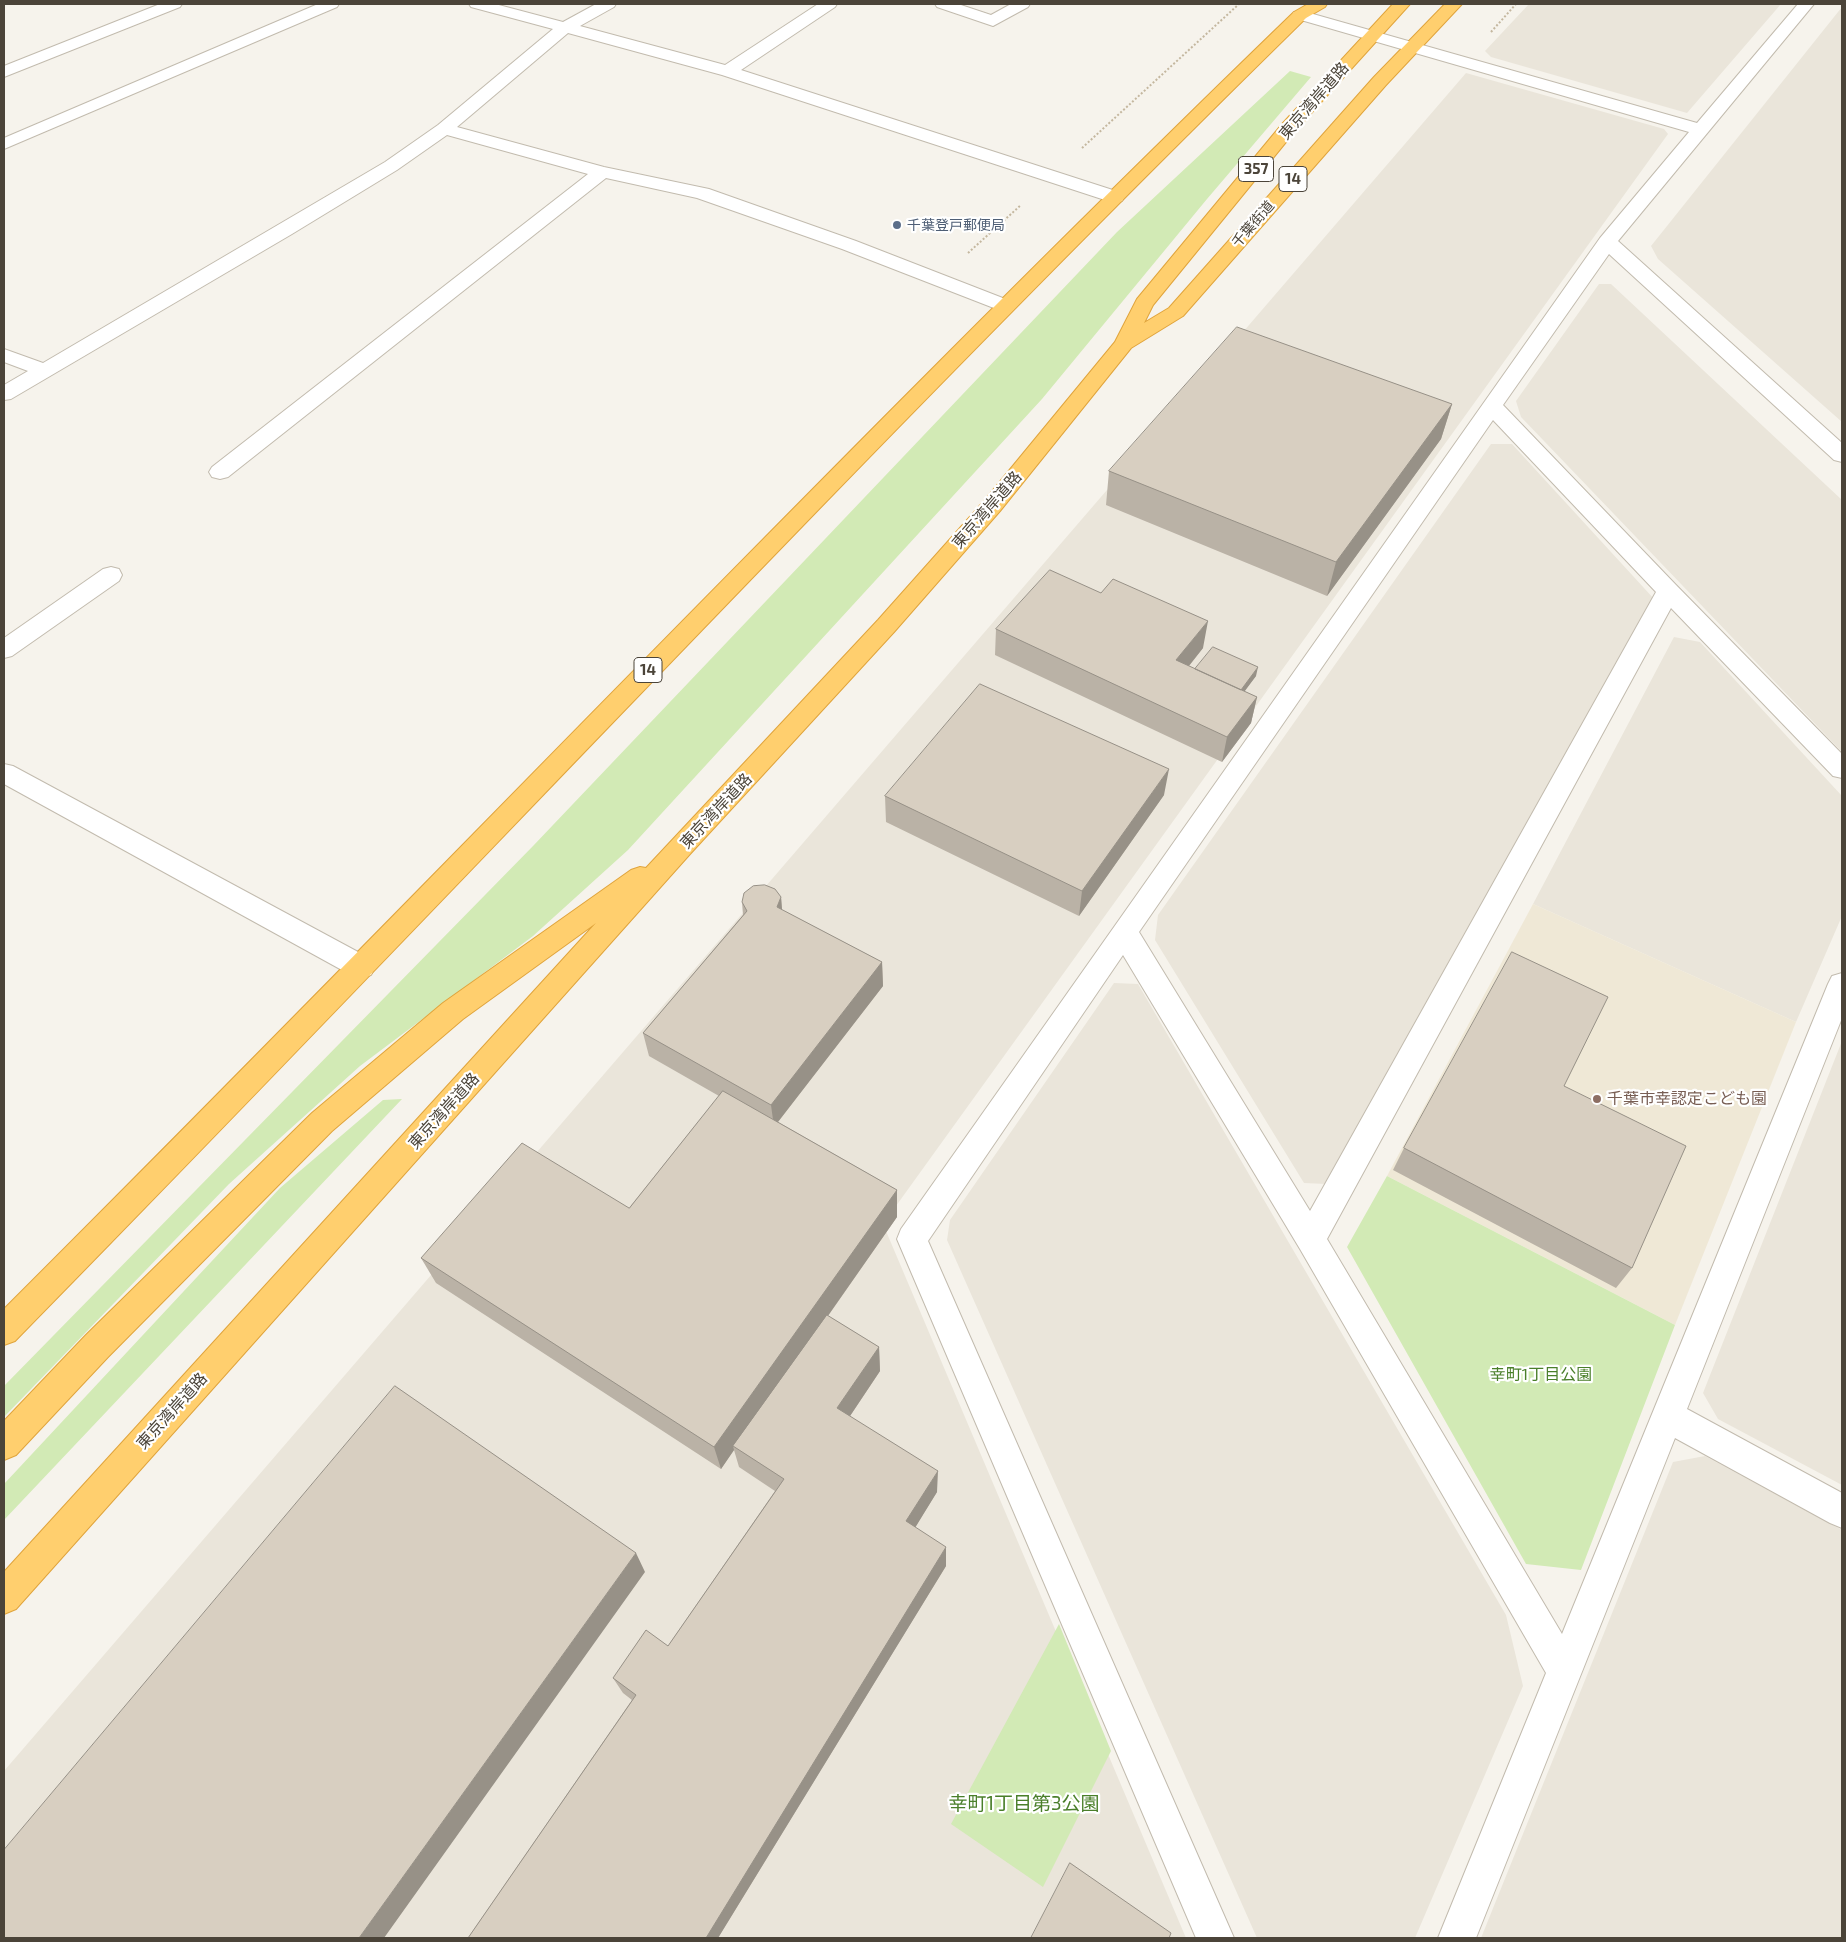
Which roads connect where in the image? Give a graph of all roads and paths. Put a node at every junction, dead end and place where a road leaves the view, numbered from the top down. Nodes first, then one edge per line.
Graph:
1 (174, 4) edge
2 (332, 4) edge
3 (477, 4) edge
4 (608, 4) edge
5 (829, 4) edge
6 (943, 4) edge
7 (1022, 4) edge
8 (1239, 4) edge
9 (1402, 4) edge
10 (1454, 4) edge
11 (1516, 4) edge
12 (1806, 4) edge
13 (1308, 8) edge
14 (566, 27) junction
15 (1371, 36) junction
16 (1487, 36) dead end
17 (1411, 48) junction
18 (728, 71) junction
19 (4, 72) edge
20 (444, 129) junction
21 (1700, 130) junction
22 (4, 144) edge
23 (1081, 149) dead end
24 (602, 172) junction
25 (1115, 197) junction
26 (1021, 205) dead end
27 (1607, 242) junction
28 (965, 255) dead end
29 (1006, 306) junction
30 (1124, 344) junction
31 (4, 355) edge
32 (42, 370) junction
33 (4, 394) edge
34 (1492, 406) junction
35 (1842, 455) edge
36 (220, 472) dead end
37 (111, 575) dead end
38 (1668, 591) junction
39 (4, 650) edge
40 (1842, 769) edge
41 (4, 773) edge
42 (681, 847) junction
43 (1124, 932) junction
44 (361, 967) junction
45 (1842, 984) edge
46 (1311, 1239) junction
47 (4, 1330) edge
48 (1668, 1416) junction
49 (4, 1444) edge
50 (1842, 1511) edge
51 (4, 1597) edge
52 (1565, 1672) junction
53 (1215, 1938) edge
54 (1457, 1938) edge

1 - 19 street
2 - 22 street
3 - 14 street
4 - 14 street
5 - 18 street
6 - 7 street
8 - 23 path
9 - 15 highway, 東京湾岸道路 / 357
10 - 17 highway, 千葉街道 / 14
11 - 16 path
12 - 21 street
13 - 15 street
13 - 25 highway, 14
14 - 18 street
14 - 20 street
15 - 17 street
15 - 30 highway, 東京湾岸道路 / 357
17 - 21 street
17 - 30 highway, 千葉街道 / 14
18 - 25 street
20 - 24 street
20 - 32 street
21 - 27 street
24 - 29 street
24 - 36 street
25 - 29 highway, 14
26 - 28 path
27 - 34 street
27 - 35 street
29 - 44 highway, 14
30 - 42 highway, 東京湾岸道路 / 14
31 - 32 street
32 - 33 street
34 - 38 street
34 - 43 street
37 - 39 street
38 - 40 street
38 - 46 street
41 - 44 street
42 - 49 highway
42 - 51 highway, 東京湾岸道路 / 14
43 - 46 street
43 - 53 street
44 - 47 highway, 14
45 - 48 street
46 - 52 street
48 - 50 street
48 - 52 street
52 - 54 street

